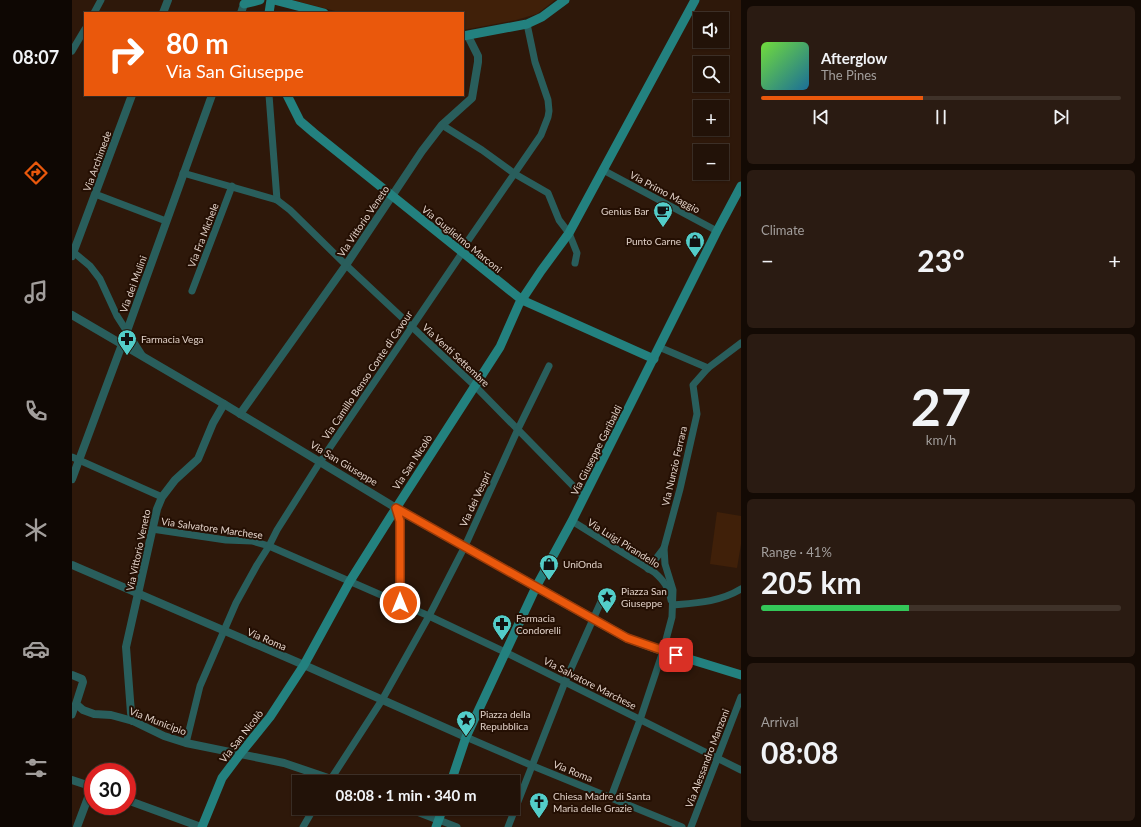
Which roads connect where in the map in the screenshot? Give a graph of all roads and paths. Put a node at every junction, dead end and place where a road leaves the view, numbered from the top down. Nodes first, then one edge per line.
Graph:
1 (101, 0) edge
2 (168, 0) edge
3 (260, 0) edge
4 (271, 0) edge
5 (274, 0) edge
6 (565, 0) edge
7 (695, 0) edge
8 (244, 8) edge
9 (95, 12) edge
10 (163, 12) edge
11 (269, 12) edge
12 (320, 12) edge
13 (527, 24) junction
14 (465, 36) edge
15 (82, 40) edge
16 (72, 51) edge
17 (132, 96) edge
18 (212, 96) edge
19 (269, 96) edge
20 (288, 96) edge
21 (442, 125) junction
22 (603, 170) junction
23 (183, 174) junction
24 (515, 174) junction
25 (232, 186) junction
26 (741, 186) edge
27 (95, 194) junction
28 (392, 196) junction
29 (277, 200) junction
30 (166, 221) junction
31 (717, 231) junction
32 (569, 233) junction
33 (462, 252) junction
34 (72, 253) edge
35 (575, 263) dead end
36 (346, 265) junction
37 (192, 291) dead end
38 (522, 300) junction
39 (72, 315) edge
40 (411, 326) junction
41 (127, 331) junction
42 (741, 343) edge
43 (122, 344) junction
44 (659, 347) junction
45 (142, 355) junction
46 (654, 359) junction
47 (549, 366) dead end
48 (708, 368) junction
49 (475, 386) junction
50 (224, 404) junction
51 (240, 414) junction
52 (518, 429) junction
53 (75, 459) edge
54 (320, 462) junction
55 (72, 479) edge
56 (162, 497) junction
57 (584, 497) junction
58 (396, 508) junction
59 (572, 521) junction
60 (152, 530) junction
61 (269, 546) junction
62 (465, 546) junction
63 (664, 548) junction
64 (72, 565) edge
65 (648, 569) junction
66 (350, 581) junction
67 (536, 587) junction
68 (741, 589) edge
69 (139, 594) junction
70 (603, 597) dead end
71 (400, 603) junction
72 (673, 605) junction
73 (429, 616) junction
74 (593, 619) junction
75 (224, 631) junction
76 (663, 651) junction
77 (505, 652) junction
78 (304, 665) junction
79 (72, 675) edge
80 (741, 676) edge
81 (565, 682) junction
82 (741, 697) edge
83 (382, 700) junction
84 (76, 704) junction
85 (72, 716) edge
86 (640, 720) junction
87 (133, 721) junction
88 (466, 737) junction
89 (186, 743) junction
90 (240, 754) junction
91 (718, 758) junction
92 (532, 766) junction
93 (741, 770) edge
94 (316, 775) edge
95 (333, 775) edge
96 (453, 775) edge
97 (72, 780) edge
98 (84, 784) edge
99 (610, 797) junction
100 (136, 803) edge
101 (84, 808) edge
102 (310, 815) edge
103 (422, 815) edge
104 (438, 823) edge
105 (77, 827) edge
106 (201, 827) edge
107 (303, 827) edge
108 (457, 827) edge
109 (508, 827) edge
110 (682, 827) edge
111 (691, 827) edge

1 - 9 street
2 - 10 street
3 - 8 main road
4 - 11 main road
5 - 12 main road
6 - 13 main road
7 - 22 main road, Via San Nicolò
13 - 14 main road
13 - 24 street, Via Camillo Benso Conte di Cavour
14 - 21 street, Via Vittorio Veneto
15 - 16 street
17 - 27 street, Via Archimede
18 - 23 street, Via dei Mulini
19 - 29 street
20 - 28 main road, Via Guglielmo Marconi
21 - 24 street
21 - 28 street, Via Vittorio Veneto
22 - 31 street, Via Primo Maggio
22 - 32 main road, Via San Nicolò
23 - 25 street, Via Venti Settembre
23 - 30 street, Via dei Mulini
24 - 32 street
24 - 33 street, Via Camillo Benso Conte di Cavour
25 - 29 street, Via Venti Settembre
25 - 37 street, Via Fra Michele
26 - 31 main road, Via Giuseppe Garibaldi
27 - 30 street
27 - 34 street, Via Archimede
28 - 33 main road, Via Guglielmo Marconi
28 - 36 street, Via Vittorio Veneto
29 - 36 street, Via Venti Settembre
30 - 41 street, Via dei Mulini
31 - 44 main road, Via Giuseppe Garibaldi
32 - 35 street
32 - 38 main road, Via San Nicolò
33 - 38 main road, Via Guglielmo Marconi
33 - 40 street, Via Camillo Benso Conte di Cavour
34 - 41 street
36 - 40 street, Via Venti Settembre
36 - 51 street, Via Vittorio Veneto
38 - 46 main road, Via Guglielmo Marconi
38 - 49 main road, Via San Nicolò
39 - 43 street, Via San Giuseppe
40 - 49 street, Via Venti Settembre
40 - 54 street, Via Camillo Benso Conte di Cavour
41 - 43 street, Via dei Mulini
41 - 45 street
42 - 48 street, Via Nunzio Ferrara
43 - 45 street, Via San Giuseppe
43 - 53 street, Via dei Mulini
44 - 46 main road, Via Giuseppe Garibaldi
44 - 48 street
45 - 50 street, Via San Giuseppe
46 - 57 main road, Via Giuseppe Garibaldi
47 - 52 street, Via dei Vespri
48 - 63 street, Via Nunzio Ferrara
49 - 52 street, Via Venti Settembre
49 - 58 main road, Via San Nicolò
50 - 51 street, Via San Giuseppe
50 - 56 street, Via Vittorio Veneto
51 - 54 street, Via San Giuseppe
52 - 57 street, Via Venti Settembre
52 - 62 street, Via dei Vespri
53 - 55 street, Via dei Mulini
53 - 56 street
54 - 58 street, Via San Giuseppe
54 - 61 street, Via Camillo Benso Conte di Cavour
56 - 60 street, Via Vittorio Veneto
57 - 59 main road, Via Giuseppe Garibaldi
58 - 62 main road, Via San Giuseppe
58 - 66 main road, Via San Nicolò
58 - 71 street
59 - 65 street, Via Luigi Pirandello
59 - 67 main road, Via Giuseppe Garibaldi
60 - 61 street, Via Salvatore Marchese
60 - 69 street, Via Vittorio Veneto
61 - 66 street, Via Salvatore Marchese
61 - 75 street, Via Camillo Benso Conte di Cavour
62 - 67 main road, Via San Giuseppe
62 - 73 street, Via dei Vespri
63 - 65 street, Via Nunzio Ferrara
63 - 72 street
64 - 69 street, Via Roma
65 - 72 street, Via Luigi Pirandello
66 - 71 street, Via Salvatore Marchese
66 - 78 main road, Via San Nicolò
67 - 74 main road, Via San Giuseppe
67 - 77 main road, Via Giuseppe Garibaldi
68 - 72 street
69 - 75 street, Via Roma
69 - 87 street, Via Vittorio Veneto
70 - 74 street
71 - 73 street, Via Salvatore Marchese
72 - 76 street
73 - 77 street, Via Salvatore Marchese
73 - 83 street, Via dei Vespri
74 - 76 main road, Via San Giuseppe
74 - 81 street
75 - 78 street, Via Roma
75 - 89 street, Via Camillo Benso Conte di Cavour
76 - 80 main road, Via San Giuseppe
76 - 86 street
77 - 81 street, Via Salvatore Marchese
77 - 88 main road, Via Giuseppe Garibaldi
78 - 83 street, Via Roma
78 - 90 main road, Via San Nicolò
79 - 84 street
81 - 86 street, Via Salvatore Marchese
81 - 92 street
82 - 91 street, Via Alessandro Manzoni
83 - 88 street, Via Roma
83 - 95 street, Via dei Vespri
84 - 85 street
84 - 87 street, Via Municipio
86 - 91 street, Via Salvatore Marchese
86 - 99 street
87 - 89 street, Via Municipio
88 - 92 street, Via Roma
88 - 96 main road
89 - 90 street, Via Municipio
90 - 94 street, Via Municipio
90 - 106 main road, Via San Nicolò
91 - 93 street, Via Salvatore Marchese
91 - 111 street, Via Alessandro Manzoni
92 - 99 street, Via Roma
92 - 109 street
97 - 98 street
99 - 110 street, Via Roma
100 - 106 street
101 - 105 street
102 - 107 street
103 - 104 street
104 - 108 street

